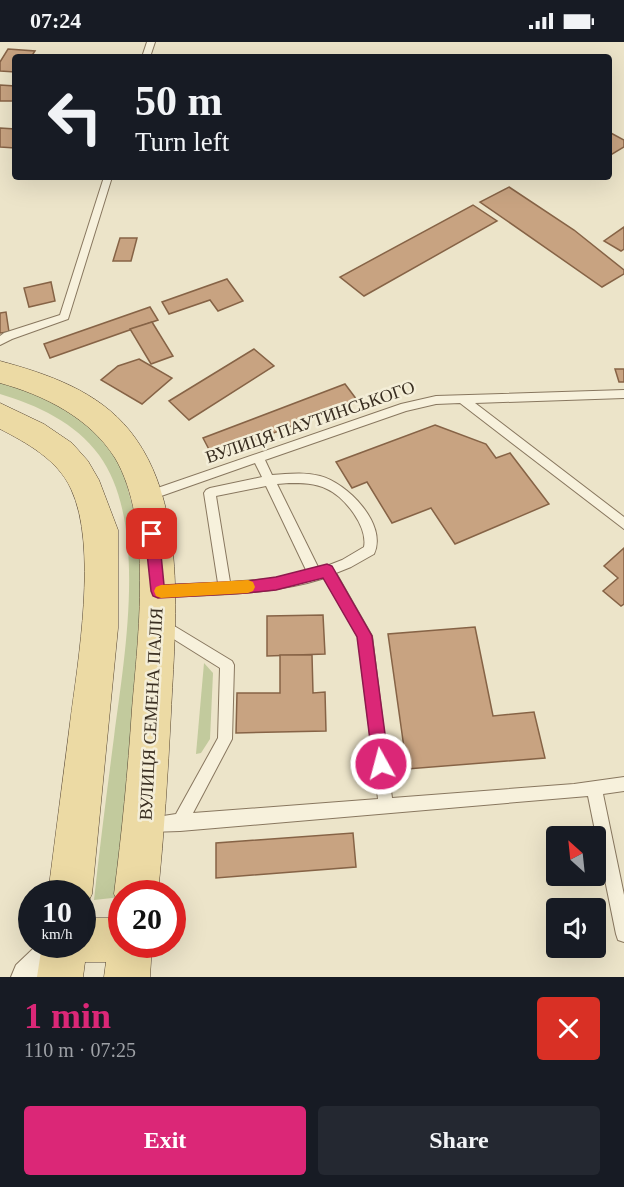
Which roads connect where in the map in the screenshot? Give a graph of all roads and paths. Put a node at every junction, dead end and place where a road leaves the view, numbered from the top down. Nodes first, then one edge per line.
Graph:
1 (107, 180) edge
2 (0, 341) edge
3 (12, 375) edge
4 (624, 394) edge
5 (462, 399) junction
6 (0, 415) edge
7 (258, 458) junction
8 (270, 480) junction
9 (147, 496) junction
10 (624, 524) edge
11 (321, 572) junction
12 (225, 588) junction
13 (157, 606) junction
14 (624, 784) edge
15 (594, 788) junction
16 (386, 806) junction
17 (180, 823) junction
18 (145, 824) junction
19 (72, 880) edge
20 (138, 880) edge
21 (624, 934) edge
22 (49, 958) edge
23 (62, 958) edge
24 (129, 958) edge
25 (28, 977) edge
26 (60, 977) edge
27 (127, 977) edge

1 - 2 lane
3 - 9 main road, ВУЛИЦЯ СЕМЕНА ПАЛІЯ
4 - 5 lane, ВУЛИЦЯ ПАУТИНСЬКОГО
5 - 7 lane, ВУЛИЦЯ ПАУТИНСЬКОГО
5 - 10 lane
6 - 19 main road
7 - 8 lane
7 - 9 lane, ВУЛИЦЯ ПАУТИНСЬКОГО
8 - 11 lane
8 - 11 lane
8 - 12 lane
9 - 13 main road, ВУЛИЦЯ СЕМЕНА ПАЛІЯ
11 - 12 lane
11 - 16 lane
12 - 13 lane
13 - 17 lane
13 - 18 main road, ВУЛИЦЯ СЕМЕНА ПАЛІЯ
14 - 15 lane
15 - 16 lane
15 - 21 lane
16 - 17 lane
17 - 18 lane
18 - 20 main road, ВУЛИЦЯ СЕМЕНА ПАЛІЯ
22 - 25 street
23 - 26 main road
24 - 27 main road

